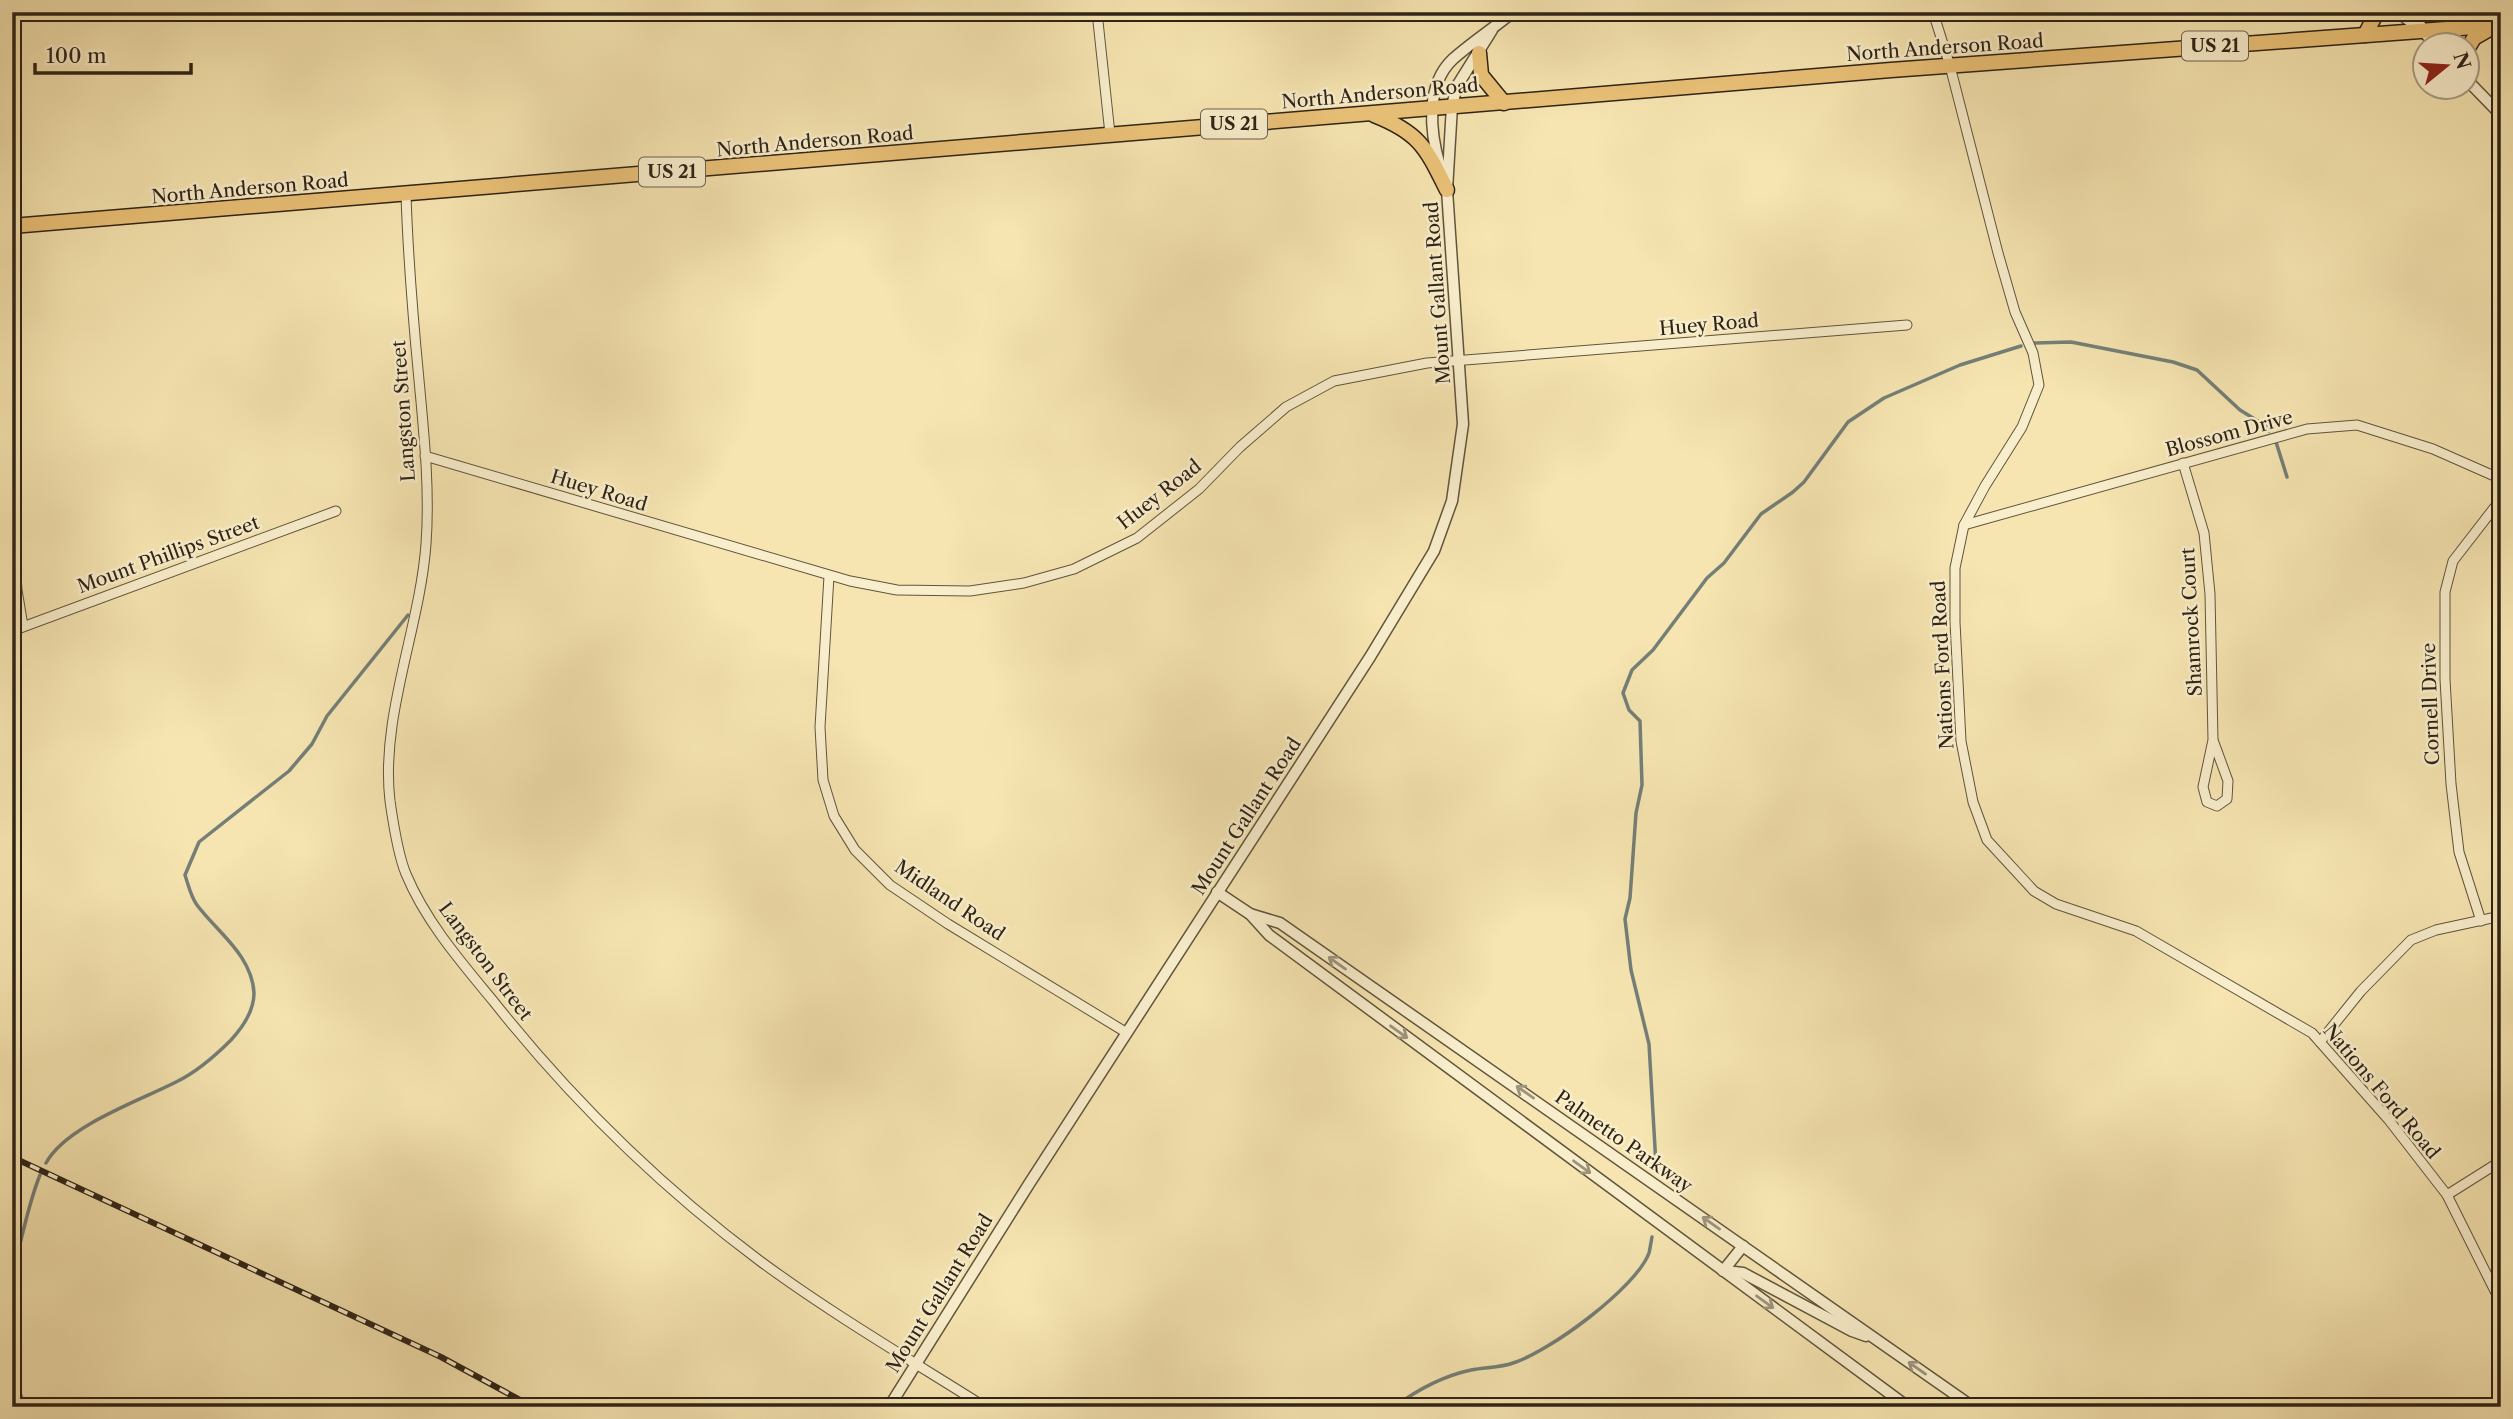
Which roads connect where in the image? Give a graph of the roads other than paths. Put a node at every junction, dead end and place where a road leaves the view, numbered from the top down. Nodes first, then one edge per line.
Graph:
1 (1097, 12) edge
2 (1513, 12) edge
3 (1933, 12) edge
4 (2377, 12) edge
5 (2398, 12) edge
6 (2414, 12) edge
7 (2499, 25) edge
8 (1492, 30) junction
9 (2423, 31) junction
10 (2482, 34) edge
11 (2365, 35) junction
12 (1479, 53) junction
13 (1950, 66) junction
14 (2482, 95) edge
15 (1503, 103) junction
16 (1452, 106) junction
17 (1433, 108) junction
18 (1370, 113) junction
19 (2501, 115) edge
20 (1110, 134) junction
21 (1447, 190) junction
22 (406, 195) junction
23 (12, 226) edge
24 (1907, 325) dead end
25 (1460, 362) junction
26 (425, 456) junction
27 (2183, 463) junction
28 (2501, 479) edge
29 (2501, 499) edge
30 (336, 511) dead end
31 (1964, 525) junction
32 (12, 528) edge
33 (829, 576) junction
34 (23, 626) junction
35 (12, 631) edge
36 (2213, 740) junction
37 (1217, 892) junction
38 (1250, 914) junction
39 (2501, 916) edge
40 (2481, 920) junction
41 (1127, 1033) junction
42 (2320, 1042) junction
43 (2501, 1161) edge
44 (2446, 1195) junction
45 (1742, 1246) junction
46 (1723, 1271) junction
47 (2501, 1303) edge
48 (1877, 1339) junction
49 (915, 1363) junction
50 (889, 1407) edge
51 (985, 1407) edge
52 (1908, 1407) edge
53 (1973, 1407) edge

1 - 20 street
2 - 8 street, Mount Gallant Road
3 - 13 street, Nations Ford Road
4 - 11 main road
5 - 9 street
6 - 9 street
7 - 9 main road, North Anderson Road / US 21
7 - 10 main road
8 - 12 street, Mount Gallant Road
8 - 17 street, Mount Gallant Road
9 - 11 main road, North Anderson Road / US 21
11 - 13 main road, North Anderson Road / US 21
12 - 15 main road
12 - 16 street, Mount Gallant Road
13 - 15 main road, North Anderson Road / US 21
13 - 31 street, Nations Ford Road
14 - 19 street
15 - 16 main road, North Anderson Road / US 21
16 - 17 main road, North Anderson Road / US 21
16 - 21 street, Mount Gallant Road
17 - 18 main road, North Anderson Road / US 21
17 - 21 street, Mount Gallant Road
18 - 20 main road, North Anderson Road / US 21
18 - 21 main road
20 - 22 main road, North Anderson Road / US 21
21 - 25 street, Mount Gallant Road
22 - 23 main road, North Anderson Road / US 21
22 - 26 street, Langston Street
24 - 25 street, Huey Road
25 - 33 street, Huey Road
25 - 37 street, Mount Gallant Road
26 - 33 street, Huey Road
26 - 49 street, Langston Street
27 - 28 street, Blossom Drive
27 - 31 street, Blossom Drive
27 - 36 street, Shamrock Court
29 - 40 street, Cornell Drive
30 - 34 street, Mount Phillips Street
31 - 42 street, Nations Ford Road
32 - 34 street
33 - 41 street, Midland Road
34 - 35 street, Mount Phillips Street
36 - 36 street, Shamrock Court
37 - 38 street, Palmetto Parkway
37 - 41 street, Mount Gallant Road
45 -> 38 street, Palmetto Parkway
38 -> 46 street, Palmetto Parkway
39 - 40 street
40 - 42 street
41 - 49 street, Mount Gallant Road
42 - 44 street, Nations Ford Road
43 - 44 street
44 - 47 street
45 - 46 street
45 - 48 street, Palmetto Parkway
46 - 48 street
46 -> 52 street, Palmetto Parkway
53 -> 48 street, Palmetto Parkway
49 - 50 street, Mount Gallant Road
49 - 51 street, Langston Street

